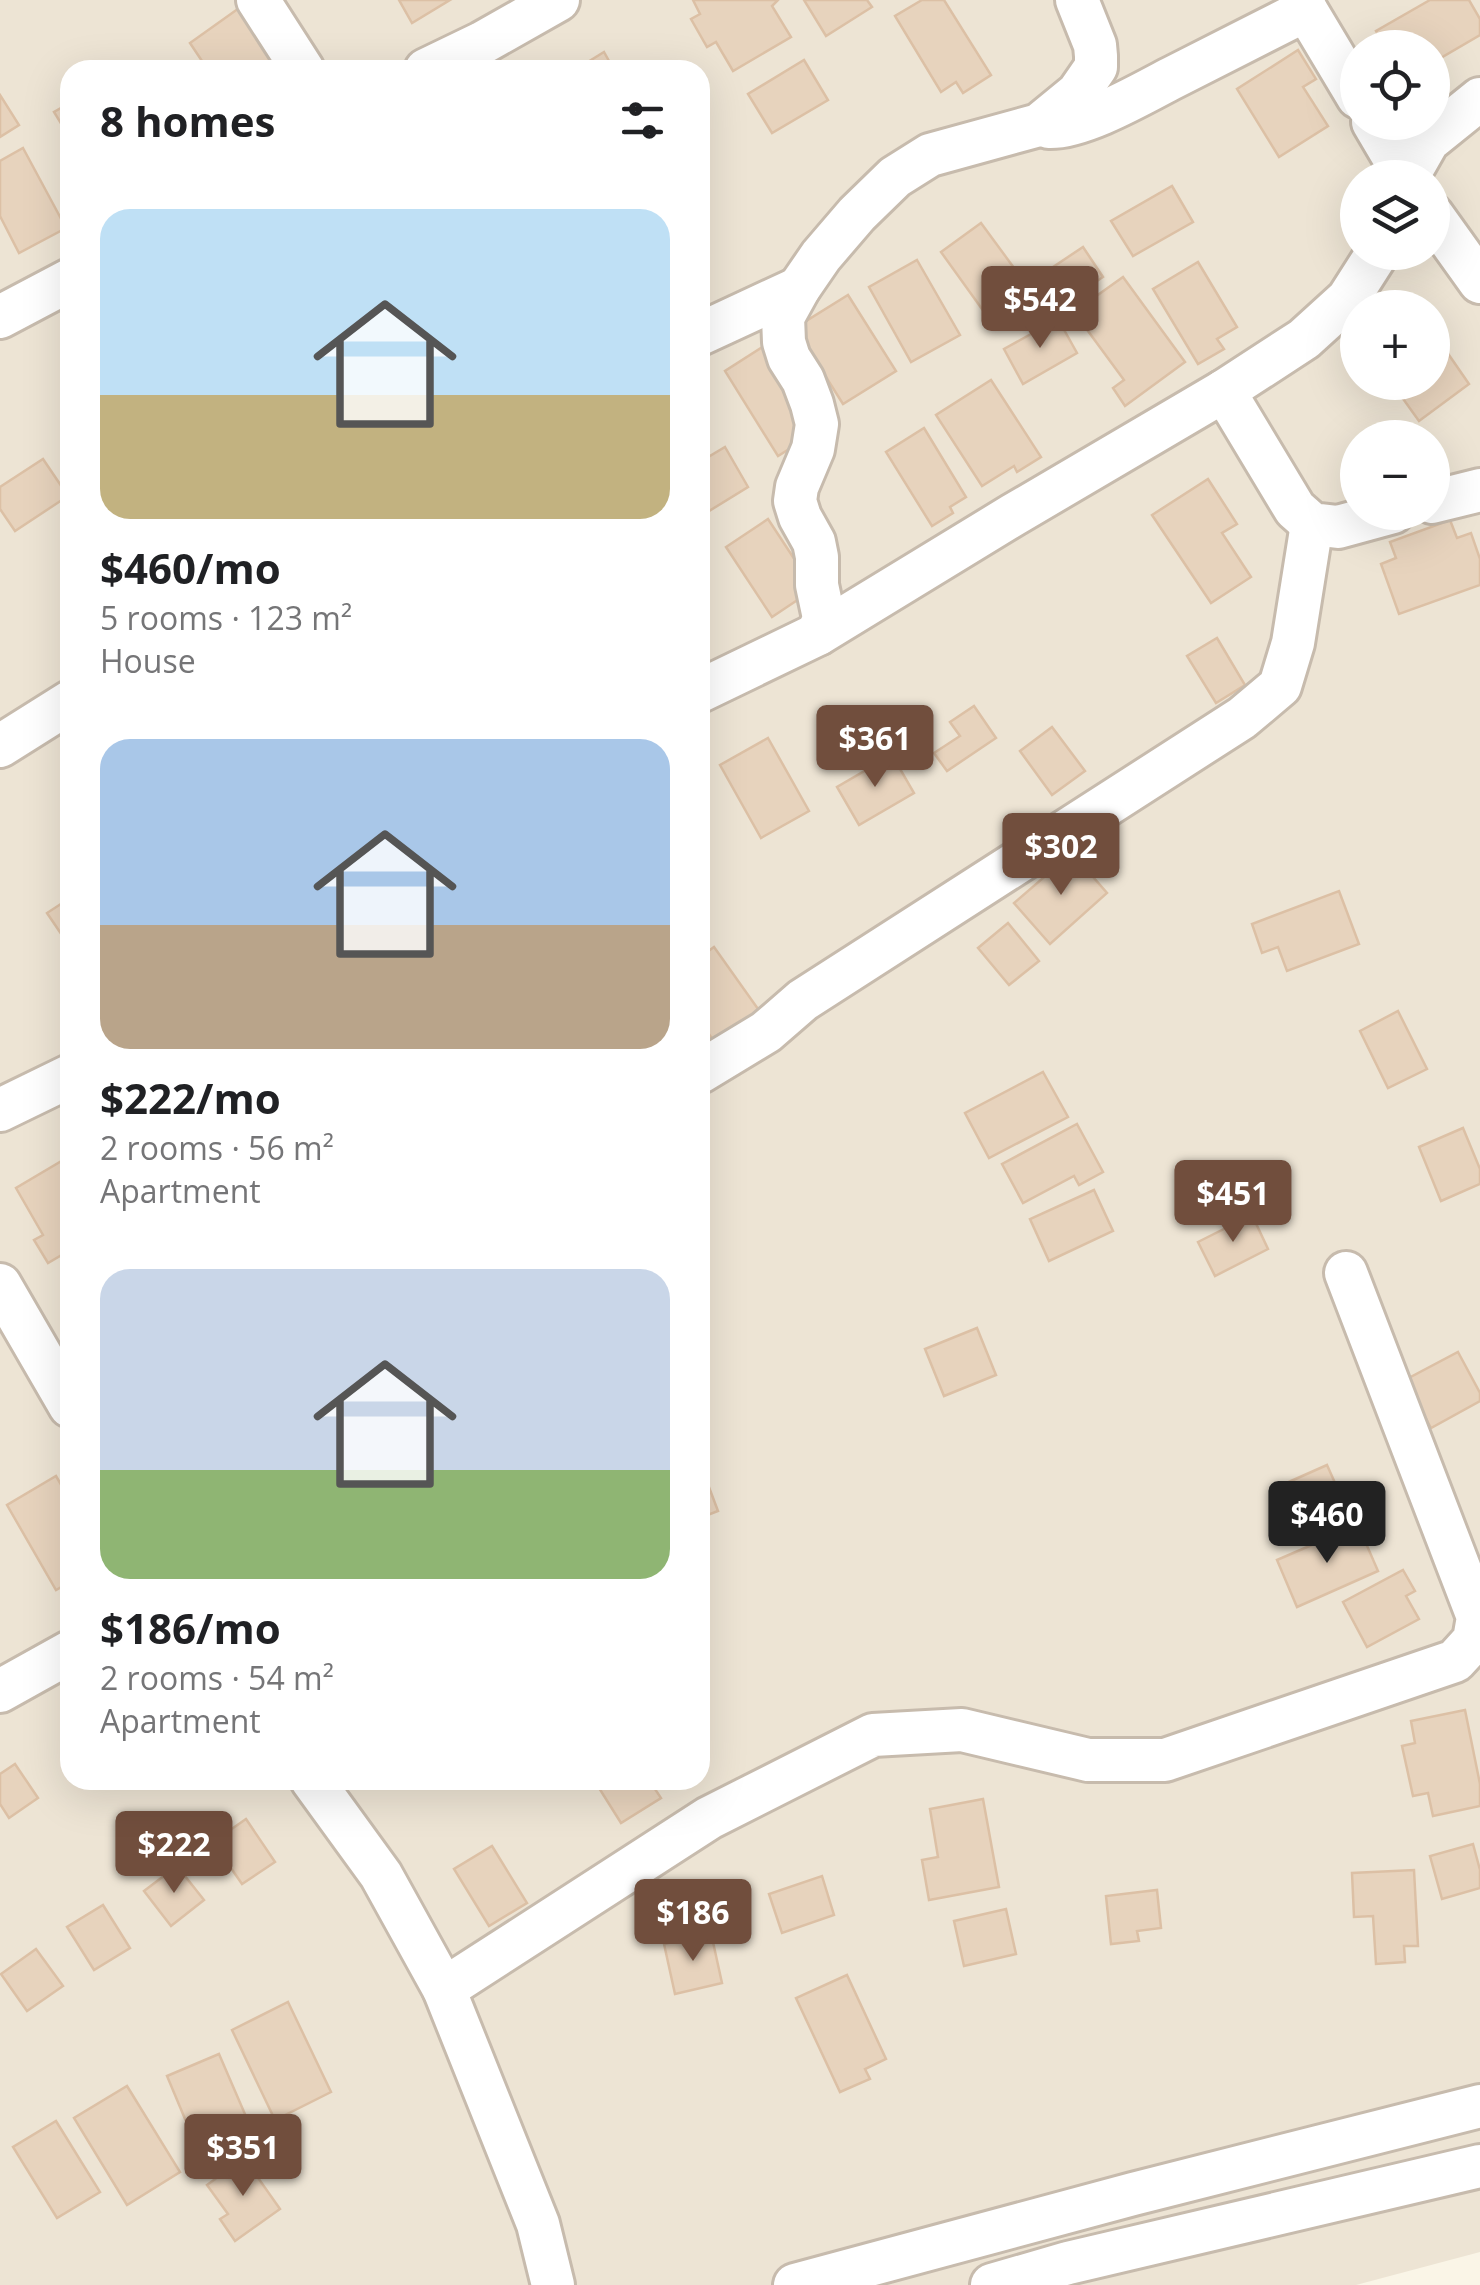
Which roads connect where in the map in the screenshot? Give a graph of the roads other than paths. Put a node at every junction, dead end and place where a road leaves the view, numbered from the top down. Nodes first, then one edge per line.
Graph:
1 (258, 0) edge
2 (558, 0) edge
3 (1077, 0) edge
4 (1303, 5) edge
5 (297, 60) edge
6 (447, 60) edge
7 (1340, 67) edge
8 (1480, 99) edge
9 (1038, 125) junction
10 (1417, 160) edge
11 (1450, 240) edge
12 (1367, 270) edge
13 (1480, 282) edge
14 (60, 285) edge
15 (799, 288) junction
16 (0, 317) edge
17 (710, 329) edge
18 (1224, 391) junction
19 (1480, 490) edge
20 (1450, 498) edge
21 (1312, 524) junction
22 (1340, 526) edge
23 (818, 634) junction
24 (710, 687) edge
25 (60, 708) edge
26 (0, 746) edge
27 (710, 1066) edge
28 (60, 1081) edge
29 (0, 1110) edge
30 (1346, 1272) dead end
31 (2, 1293) edge
32 (60, 1389) edge
33 (60, 1658) edge
34 (0, 1691) edge
35 (319, 1790) edge
36 (444, 1988) junction
37 (1480, 2106) edge
38 (1480, 2166) edge
39 (553, 2285) edge
40 (795, 2285) edge
41 (992, 2285) edge

1 - 5 street
2 - 6 street
3 - 9 street
4 - 7 street
4 - 9 street
8 - 10 street
9 - 15 street
11 - 13 street
12 - 18 street
14 - 16 street
15 - 17 street
15 - 23 street
18 - 21 street
18 - 23 street
19 - 20 street
21 - 22 street
21 - 27 street
23 - 24 street
25 - 26 street
28 - 29 street
30 - 36 street
31 - 32 street
33 - 34 street
35 - 36 street
36 - 39 street
37 - 40 street
38 - 41 street

